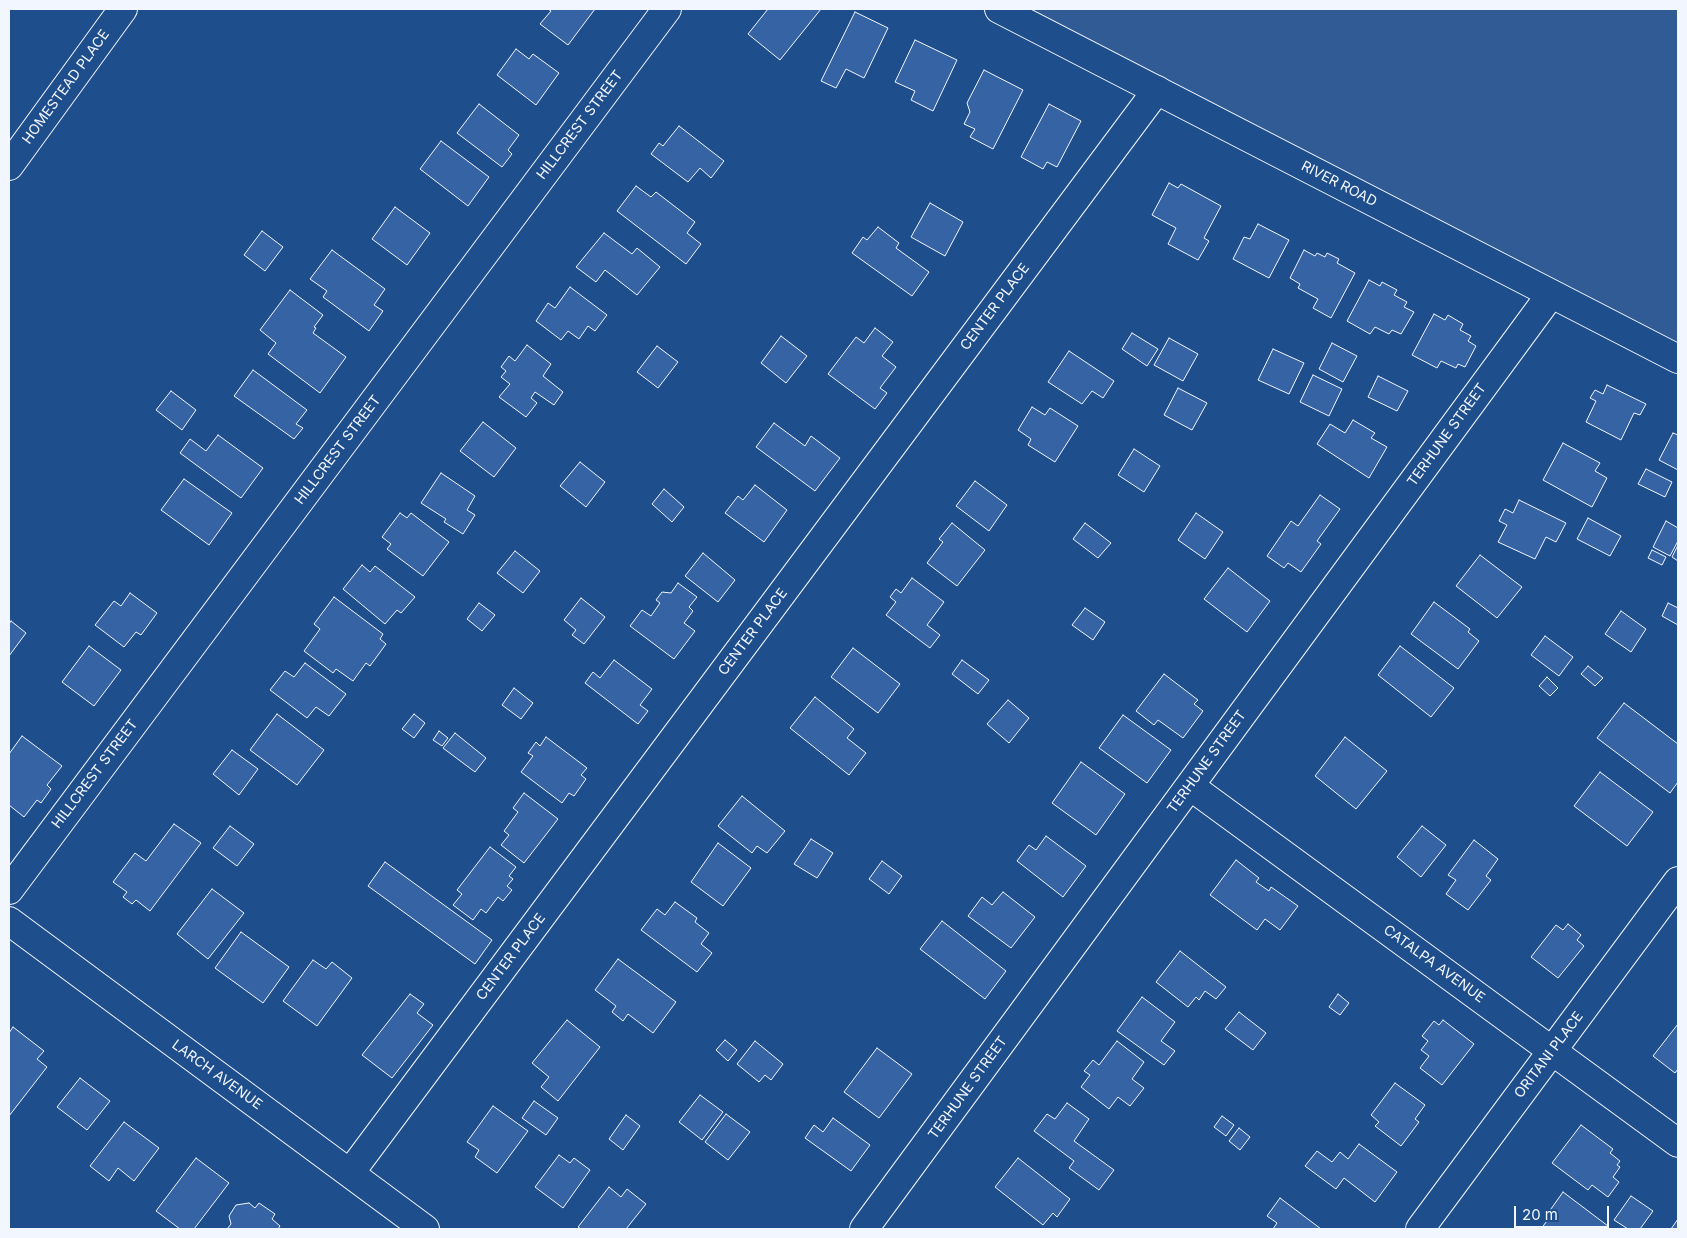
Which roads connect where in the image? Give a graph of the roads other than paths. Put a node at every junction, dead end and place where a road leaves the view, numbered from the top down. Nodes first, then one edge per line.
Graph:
1 (123, 9) edge
2 (667, 9) edge
3 (999, 9) edge
4 (1157, 90) junction
5 (9, 166) edge
6 (1551, 294) junction
7 (1678, 360) edge
8 (1190, 786) junction
9 (1678, 881) edge
10 (9, 890) edge
11 (9, 921) edge
12 (1552, 1051) junction
13 (1678, 1143) edge
14 (350, 1173) junction
15 (425, 1229) edge
16 (864, 1229) edge
17 (1420, 1229) edge

1 - 5 street, HOMESTEAD PLACE
2 - 10 street, HILLCREST STREET
3 - 4 street, RIVER ROAD
4 - 6 street, RIVER ROAD
4 - 14 street, CENTER PLACE
6 - 7 street, RIVER ROAD
6 - 8 street, TERHUNE STREET
8 - 12 street, CATALPA AVENUE
8 - 16 street, TERHUNE STREET
9 - 12 street, ORITANI PLACE
11 - 14 street, LARCH AVENUE
12 - 13 street, CATALPA AVENUE
12 - 17 street, ORITANI PLACE
14 - 15 street, LARCH AVENUE

